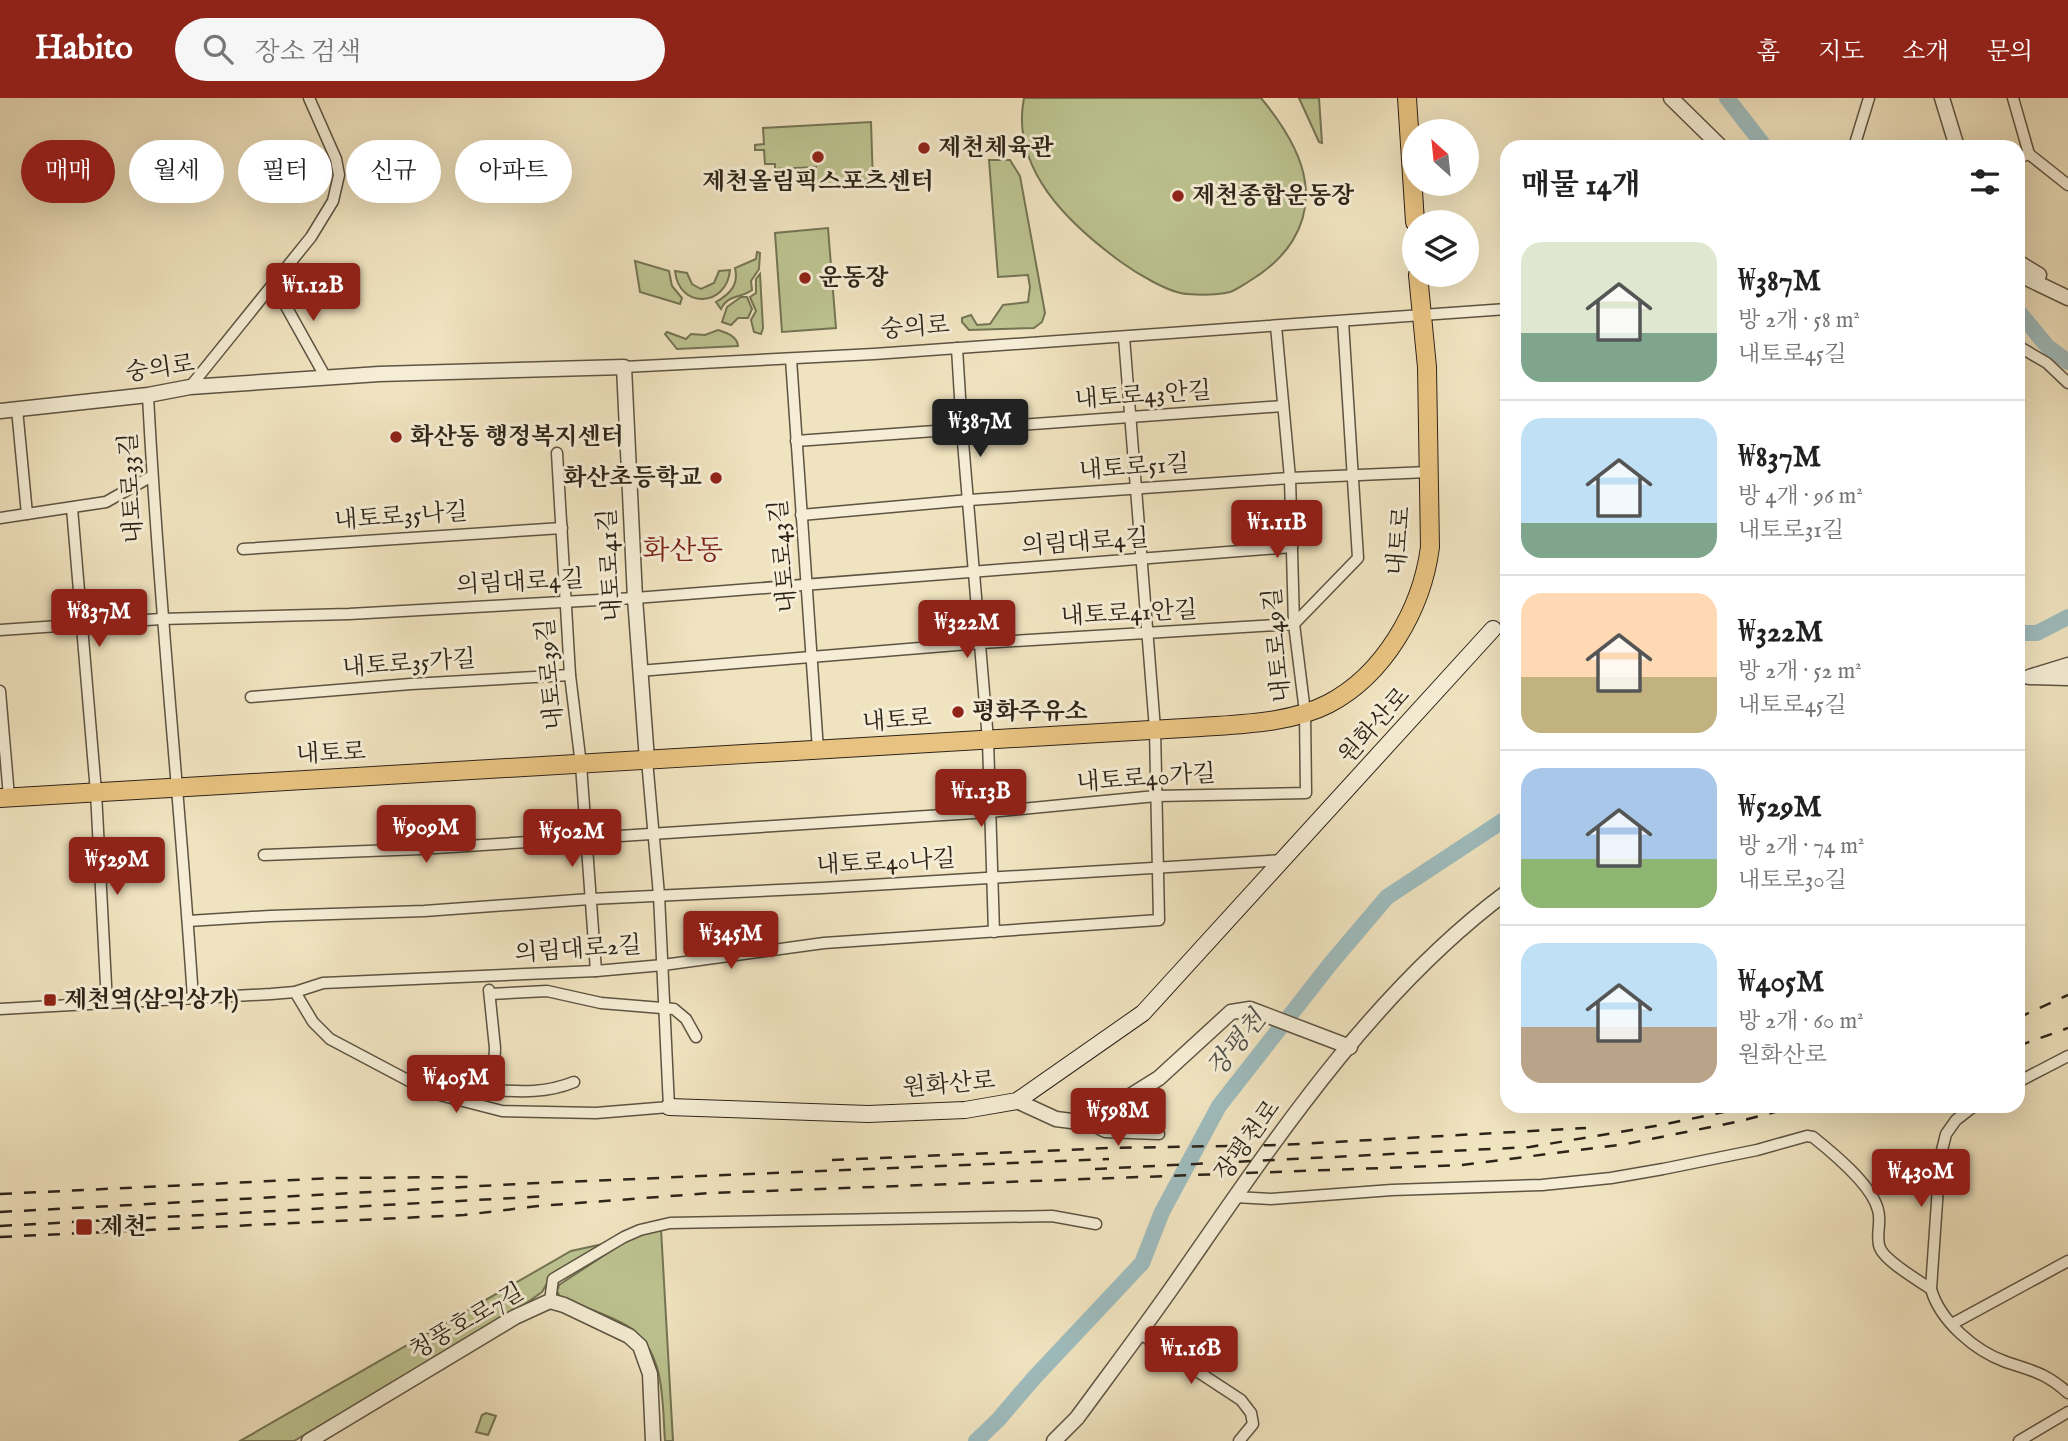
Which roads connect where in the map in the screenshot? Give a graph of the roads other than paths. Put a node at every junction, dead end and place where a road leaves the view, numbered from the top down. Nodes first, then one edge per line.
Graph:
1 (309, 98) edge
2 (1407, 98) edge
3 (1671, 98) edge
4 (1870, 98) edge
5 (1942, 98) edge
6 (2013, 98) edge
7 (1714, 140) edge
8 (1856, 140) edge
9 (1954, 140) edge
10 (2020, 140) edge
11 (2025, 157) edge
12 (2068, 184) edge
13 (1414, 210) edge
14 (2025, 266) edge
15 (2025, 277) edge
16 (273, 282) junction
17 (1419, 287) edge
18 (2066, 296) edge
19 (1500, 310) edge
20 (1421, 316) junction
21 (1343, 322) junction
22 (1276, 326) junction
23 (1124, 337) junction
24 (957, 348) junction
25 (2025, 351) edge
26 (791, 359) junction
27 (624, 367) junction
28 (326, 378) junction
29 (2068, 383) edge
30 (190, 387) junction
31 (148, 395) junction
32 (1283, 406) junction
33 (17, 409) junction
34 (0, 411) edge
35 (1131, 418) junction
36 (962, 430) junction
37 (796, 441) junction
38 (557, 453) dead end
39 (1428, 472) junction
40 (152, 476) junction
41 (1353, 477) junction
42 (1290, 478) junction
43 (1135, 489) junction
44 (969, 500) junction
45 (72, 508) junction
46 (27, 514) junction
47 (801, 515) junction
48 (0, 518) edge
49 (562, 528) junction
50 (1292, 547) junction
51 (243, 549) dead end
52 (1141, 559) junction
53 (975, 572) junction
54 (807, 584) junction
55 (635, 598) junction
56 (566, 602) junction
57 (162, 619) junction
58 (81, 623) junction
59 (1294, 624) junction
60 (1493, 629) dead end
61 (0, 630) edge
62 (1148, 635) junction
63 (981, 643) junction
64 (813, 656) junction
65 (2068, 665) edge
66 (639, 671) junction
67 (570, 675) junction
68 (2025, 678) edge
69 (2068, 678) edge
70 (2025, 679) edge
71 (0, 691) edge
72 (251, 697) dead end
73 (1305, 712) junction
74 (1155, 729) junction
75 (988, 740) junction
76 (818, 750) junction
77 (648, 760) junction
78 (581, 765) junction
79 (178, 787) junction
80 (96, 792) junction
81 (1306, 793) joint
82 (1156, 796) junction
83 (4, 797) edge
84 (989, 812) junction
85 (654, 833) junction
86 (586, 838) junction
87 (264, 855) dead end
88 (1284, 860) junction
89 (1156, 868) junction
90 (991, 877) junction
91 (659, 895) junction
92 (1500, 897) edge
93 (590, 899) junction
94 (188, 921) junction
95 (993, 932) junction
96 (663, 965) junction
97 (596, 971) junction
98 (487, 977) junction
99 (295, 992) junction
100 (490, 994) junction
101 (193, 999) junction
102 (107, 1004) junction
103 (665, 1007) junction
104 (0, 1009) edge
105 (696, 1037) dead end
106 (1343, 1044) junction
107 (2068, 1056) edge
108 (2025, 1078) edge
109 (574, 1082) dead end
110 (494, 1090) junction
111 (452, 1098) junction
112 (1017, 1101) junction
113 (669, 1107) junction
114 (1965, 1113) edge
115 (1087, 1123) junction
116 (1159, 1134) dead end
117 (1235, 1197) junction
118 (1096, 1224) dead end
119 (2068, 1261) edge
120 (1931, 1289) junction
121 (550, 1301) junction
122 (1952, 1324) junction
123 (1139, 1333) junction
124 (2068, 1393) edge
125 (2068, 1412) edge
126 (309, 1441) edge
127 (653, 1441) edge
128 (1054, 1441) edge
129 (1239, 1441) edge
130 (2019, 1441) edge

1 - 16 street
2 - 13 main road
3 - 7 street
4 - 8 street
5 - 9 street
6 - 10 street
11 - 12 street
14 - 18 street
15 - 18 street
16 - 28 street
16 - 30 street
17 - 20 main road, 내토로
19 - 20 street, 숭의로
20 - 21 street, 숭의로
20 - 39 main road, 내토로
21 - 22 street, 숭의로
21 - 41 street
22 - 23 street, 숭의로
22 - 32 street, 내토로49길
23 - 24 street, 숭의로
23 - 35 street
24 - 26 street, 숭의로
24 - 36 street
25 - 29 street
26 - 27 street, 숭의로
26 - 37 street, 내토로43길
27 - 28 street, 숭의로
27 - 55 street, 내토로41길
28 - 30 street, 숭의로
30 - 31 street, 숭의로
31 - 33 street, 숭의로
31 - 40 street, 내토로33길
32 - 35 street, 내토로43안길
32 - 42 street, 내토로49길
33 - 34 street, 숭의로
33 - 46 street
35 - 36 street, 내토로43안길
35 - 43 street
36 - 37 street, 내토로43안길
36 - 44 street
37 - 47 street, 내토로43길
38 - 49 street, 내토로39길
39 - 41 street, 내토로51길
39 - 73 main road, 내토로
40 - 45 street
40 - 57 street, 내토로33길
41 - 42 street, 내토로51길
41 - 59 street
42 - 43 street, 내토로51길
42 - 50 street, 내토로49길
43 - 44 street, 내토로51길
43 - 52 street
44 - 47 street, 내토로51길
44 - 53 street
45 - 46 street
45 - 58 street
46 - 48 street
47 - 54 street, 내토로43길
49 - 51 street, 내토로35나길
49 - 56 street, 내토로39길
50 - 52 street, 의림대로4길
50 - 59 street, 내토로49길
52 - 53 street, 의림대로4길
52 - 62 street
53 - 54 street, 의림대로4길
53 - 63 street
54 - 55 street, 의림대로4길
54 - 64 street, 내토로43길
55 - 56 street, 의림대로4길
55 - 66 street, 내토로41길
56 - 57 street, 의림대로4길
56 - 67 street, 내토로39길
57 - 58 street, 의림대로4길
57 - 79 street, 내토로33길
58 - 61 street, 의림대로4길
58 - 80 street
59 - 62 street, 내토로41안길
59 - 73 street, 내토로49길
60 - 88 main road, 원화산로
62 - 63 street, 내토로41안길
62 - 74 street
63 - 64 street, 내토로41안길
63 - 75 street
64 - 66 street, 내토로41안길
64 - 76 street, 내토로43길
65 - 68 street
66 - 77 street, 내토로41길
67 - 72 street, 내토로35가길
67 - 78 street, 내토로39길
69 - 70 street
71 - 83 street
73 - 74 main road, 내토로
73 - 81 street, 내토로49길
74 - 75 main road, 내토로
74 - 82 street
75 - 76 main road, 내토로
75 - 84 street
76 - 77 main road, 내토로
77 - 78 main road, 내토로
77 - 85 street
78 - 79 main road, 내토로
78 - 86 street, 내토로39길
79 - 80 main road, 내토로
79 - 94 street, 내토로33길
80 - 83 main road, 내토로
80 - 102 street
81 - 82 street, 내토로40가길
82 - 84 street, 내토로40가길
82 - 89 street
84 - 85 street, 내토로40가길
84 - 90 street
85 - 86 street, 내토로40가길
85 - 91 street
86 - 87 street, 내토로40가길
86 - 93 street, 내토로39길
88 - 89 street, 내토로40나길
88 - 112 main road, 원화산로
89 - 90 street, 내토로40나길
89 - 95 street, 의림대로2길
90 - 91 street, 내토로40나길
90 - 95 street
91 - 93 street, 내토로40나길
91 - 96 street
92 - 106 street, 장평천로
93 - 94 street, 내토로40나길
93 - 97 street, 내토로39길
94 - 101 street, 내토로33길
95 - 96 street, 의림대로2길
96 - 97 street, 의림대로2길
96 - 103 street
97 - 98 street, 의림대로2길
98 - 99 street, 의림대로2길
98 - 100 street
99 - 101 street, 의림대로2길
99 - 111 street, 원화산로
100 - 103 street
100 - 110 street
101 - 102 street, 의림대로2길
102 - 104 street, 의림대로2길
103 - 105 street
103 - 113 street
106 - 115 street
106 - 117 street, 장평천로
107 - 108 street
109 - 110 street
110 - 111 street
111 - 113 street, 원화산로
112 - 113 main road, 원화산로
112 - 115 street
114 - 120 street
115 - 116 street
117 - 120 street
117 - 123 street, 장평천로
118 - 121 street
119 - 122 street
120 - 122 street
121 - 126 street, 청풍호로7길
121 - 127 street, 청풍호로7길
122 - 124 street
123 - 128 street, 장평천로
123 - 129 street
125 - 130 street

